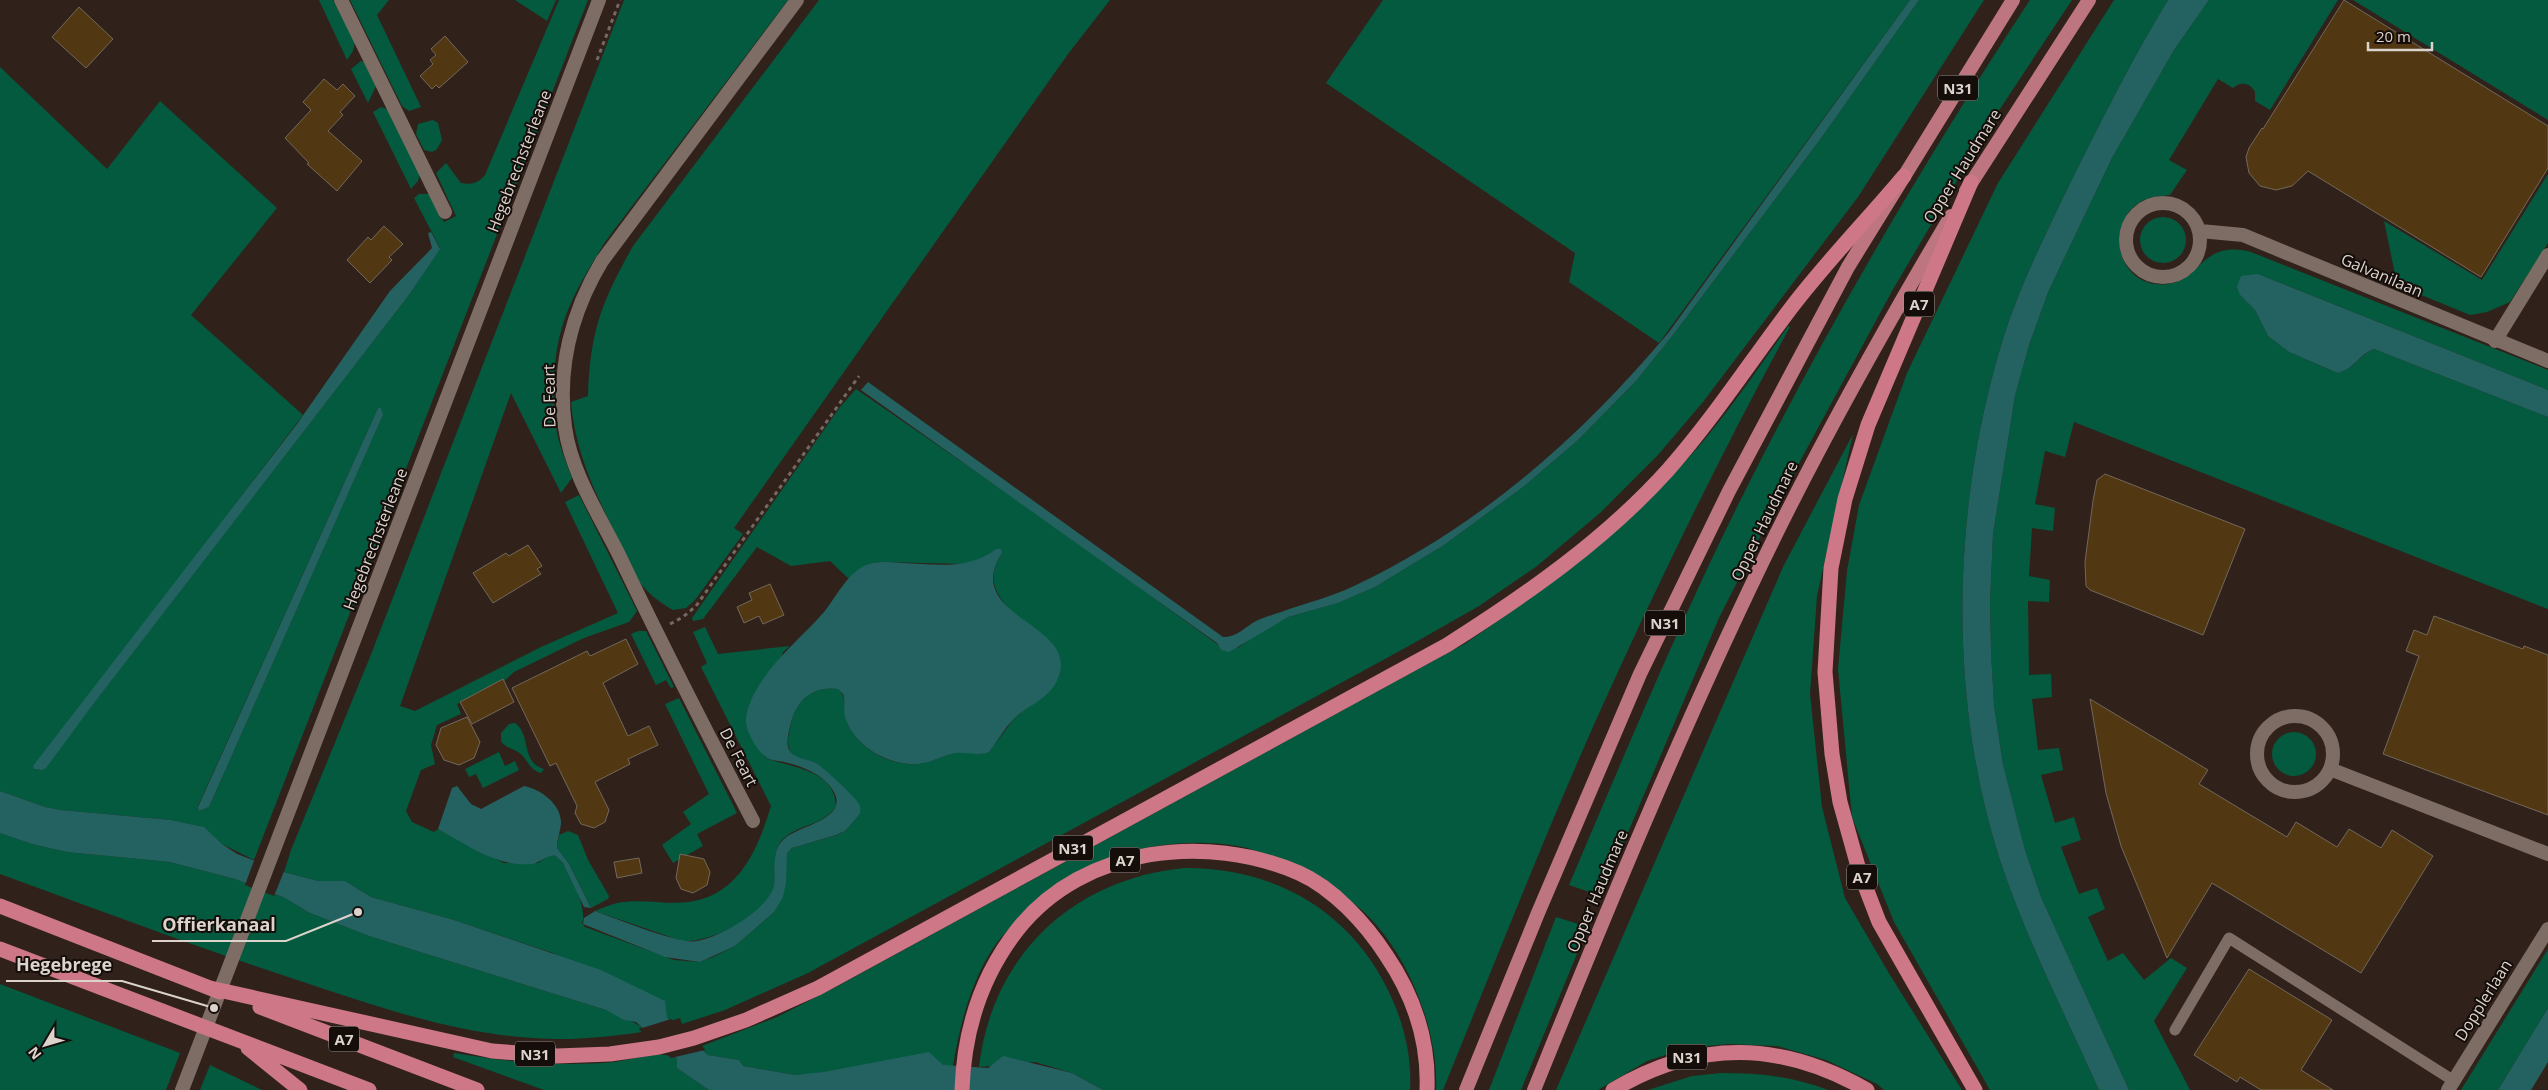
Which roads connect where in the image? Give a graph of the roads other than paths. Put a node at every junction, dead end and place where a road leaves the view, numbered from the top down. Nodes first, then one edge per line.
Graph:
1 (341, 0) edge
2 (599, 0) edge
3 (797, 0) edge
4 (2013, 0) edge
5 (2088, 0) edge
6 (1904, 176) junction
7 (1971, 182) junction
8 (446, 212) dead end
9 (2200, 231) junction
10 (2548, 255) edge
11 (2495, 341) junction
12 (2548, 361) edge
13 (2330, 769) junction
14 (753, 821) dead end
15 (2548, 854) edge
16 (0, 906) edge
17 (2548, 928) edge
18 (0, 949) edge
19 (210, 988) junction
20 (2174, 1030) dead end
21 (235, 1038) junction
22 (2451, 1085) edge
23 (182, 1090) edge
24 (300, 1090) edge
25 (369, 1090) edge
26 (477, 1090) edge
27 (962, 1090) edge
28 (1427, 1090) edge
29 (1466, 1090) edge
30 (1534, 1090) edge
31 (1613, 1090) edge
32 (1867, 1090) edge
33 (1976, 1090) edge

1 - 8 street
2 - 23 street, Hegebrechsterleane
3 - 14 street, De Feart
4 - 6 highway, N31
5 - 7 highway, Opper Haudmare
6 - 19 highway, N31
6 - 29 highway, N31
7 - 30 highway, Opper Haudmare
7 - 33 highway, A7
9 - 9 street
9 - 11 street, Galvanilaan
10 - 11 street
11 - 12 street, Galvanilaan
13 - 13 street
13 - 15 street
16 - 19 highway, A7
17 - 22 street, Dopplerlaan
18 - 21 highway, A7
19 - 26 highway, A7
20 - 22 lane
21 - 24 highway, A7
21 - 25 highway, A7
27 - 28 highway, A7
31 - 32 highway, N31

